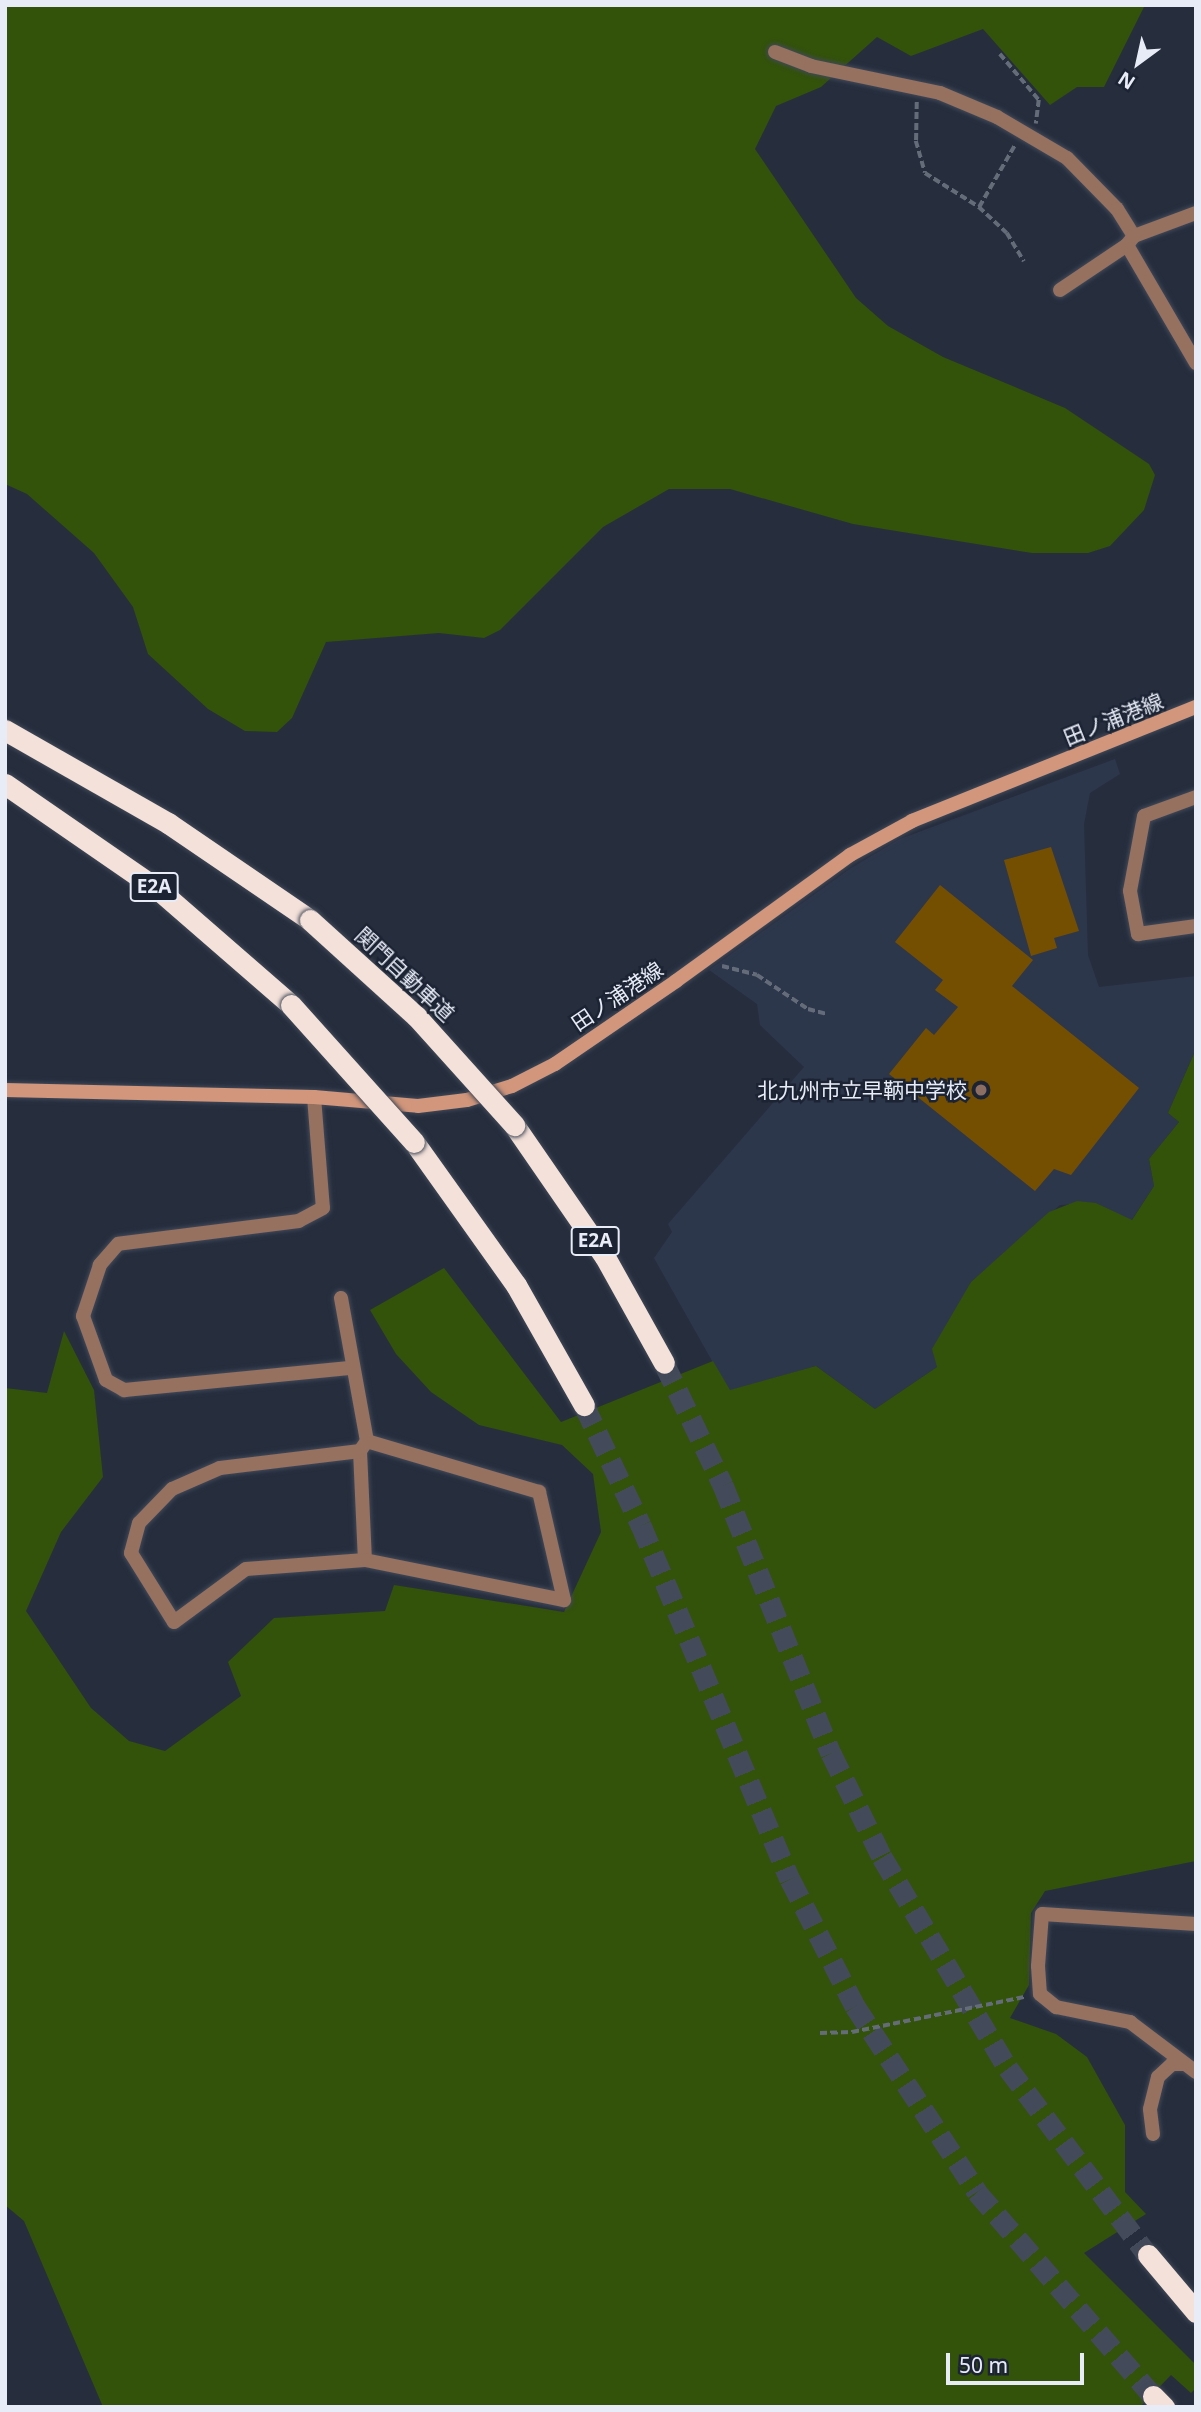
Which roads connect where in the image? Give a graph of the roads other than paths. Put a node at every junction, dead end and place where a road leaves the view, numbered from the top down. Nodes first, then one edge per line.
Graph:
1 (775, 52) dead end
2 (1196, 214) edge
3 (1130, 241) junction
4 (1060, 290) dead end
5 (1196, 363) edge
6 (1196, 707) edge
7 (5, 730) edge
8 (5, 784) edge
9 (1196, 797) edge
10 (1196, 926) edge
11 (5, 1090) edge
12 (314, 1097) junction
13 (341, 1298) dead end
14 (664, 1363) tunnel mouth
15 (350, 1368) junction
16 (584, 1405) tunnel mouth
17 (363, 1446) junction
18 (366, 1560) junction
19 (1196, 1924) edge
20 (1190, 2068) edge
21 (1153, 2134) dead end
22 (1148, 2255) tunnel mouth
23 (1196, 2312) edge

1 - 3 street
2 - 3 street
3 - 4 street
3 - 5 street
6 - 12 main road, 田ノ浦港線
7 - 14 highway, 関門自動車道 / E2A, bridge
8 - 16 highway, E2A, bridge
9 - 10 street
11 - 12 main road, 田ノ浦港線
12 - 15 street
13 - 15 street
15 - 17 street
17 - 18 street
17 - 18 street
17 - 18 street
19 - 20 street
20 - 21 street
22 - 23 highway

